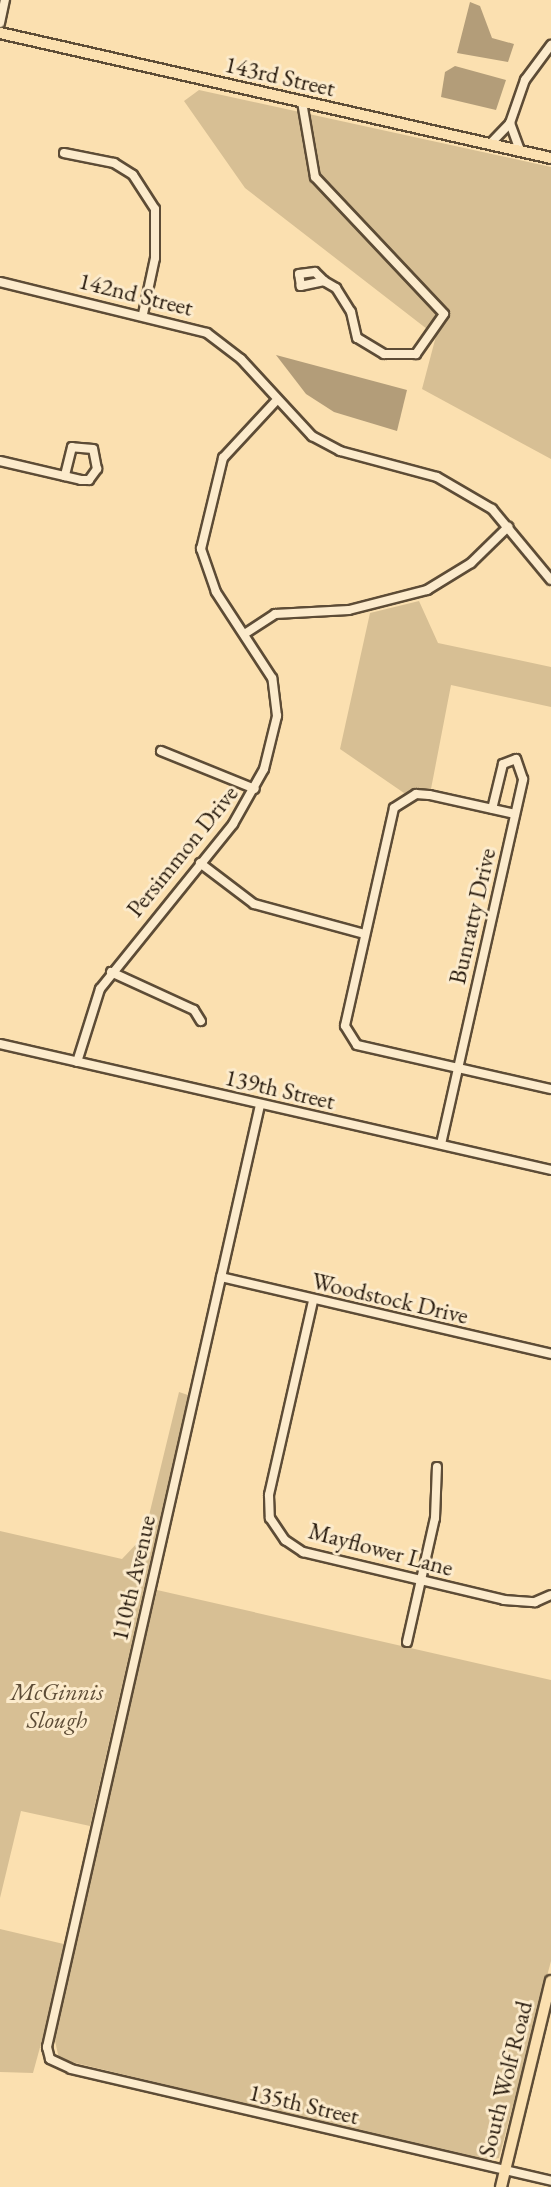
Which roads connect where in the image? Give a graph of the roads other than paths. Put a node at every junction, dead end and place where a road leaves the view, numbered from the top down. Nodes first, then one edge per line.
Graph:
1 (5, 0) edge
2 (0, 23) edge
3 (0, 33) edge
4 (551, 45) edge
5 (302, 102) junction
6 (510, 123) junction
7 (490, 144) junction
8 (520, 151) junction
9 (64, 153) dead end
10 (551, 158) edge
11 (324, 281) dead end
12 (0, 282) edge
13 (143, 314) junction
14 (275, 402) junction
15 (0, 461) edge
16 (65, 476) junction
17 (508, 527) junction
18 (551, 580) edge
19 (246, 633) junction
20 (161, 751) dead end
21 (255, 789) junction
22 (492, 809) junction
23 (515, 814) junction
24 (200, 863) junction
25 (361, 933) junction
26 (111, 972) junction
27 (201, 1021) dead end
28 (0, 1044) edge
29 (77, 1062) junction
30 (458, 1068) junction
31 (551, 1089) edge
32 (260, 1105) junction
33 (441, 1144) junction
34 (551, 1170) edge
35 (222, 1277) junction
36 (313, 1301) junction
37 (551, 1354) edge
38 (437, 1467) dead end
39 (422, 1579) junction
40 (550, 1596) edge
41 (407, 1642) dead end
42 (551, 1981) edge
43 (50, 2059) joint
44 (504, 2170) junction
45 (551, 2181) edge
46 (501, 2187) edge

1 - 2 street
3 - 5 main road, 143rd Street
4 - 6 street
5 - 7 main road, 143rd Street
5 - 11 street
6 - 7 street
6 - 8 street
7 - 8 main road, 143rd Street
8 - 10 main road, 143rd Street
9 - 13 street
12 - 13 street, 142nd Street
13 - 14 street, 142nd Street
14 - 17 street, 142nd Street
14 - 19 street, Persimmon Drive
15 - 16 street
16 - 16 street
17 - 18 street, 142nd Street
17 - 19 street
19 - 21 street, Persimmon Drive
20 - 21 street
21 - 24 street, Persimmon Drive
22 - 23 street
22 - 23 street, Bunratty Drive
22 - 25 street
23 - 30 street, Bunratty Drive
24 - 25 street
24 - 26 street, Persimmon Drive
25 - 30 street
26 - 27 street
26 - 29 street, Persimmon Drive
28 - 29 street, 139th Street
29 - 32 street, 139th Street
30 - 31 street
30 - 33 street, Bunratty Drive
32 - 33 street, 139th Street
32 - 35 street, 110th Avenue
33 - 34 street, 139th Street
35 - 36 street, Woodstock Drive
35 - 43 street, 110th Avenue
36 - 37 street, Woodstock Drive
36 - 39 street, Mayflower Lane
38 - 39 street
39 - 40 street, Mayflower Lane
39 - 41 street
42 - 44 main road, South Wolf Road
43 - 44 street, 135th Street
44 - 45 street, 135th Street
44 - 46 main road, South Wolf Road

